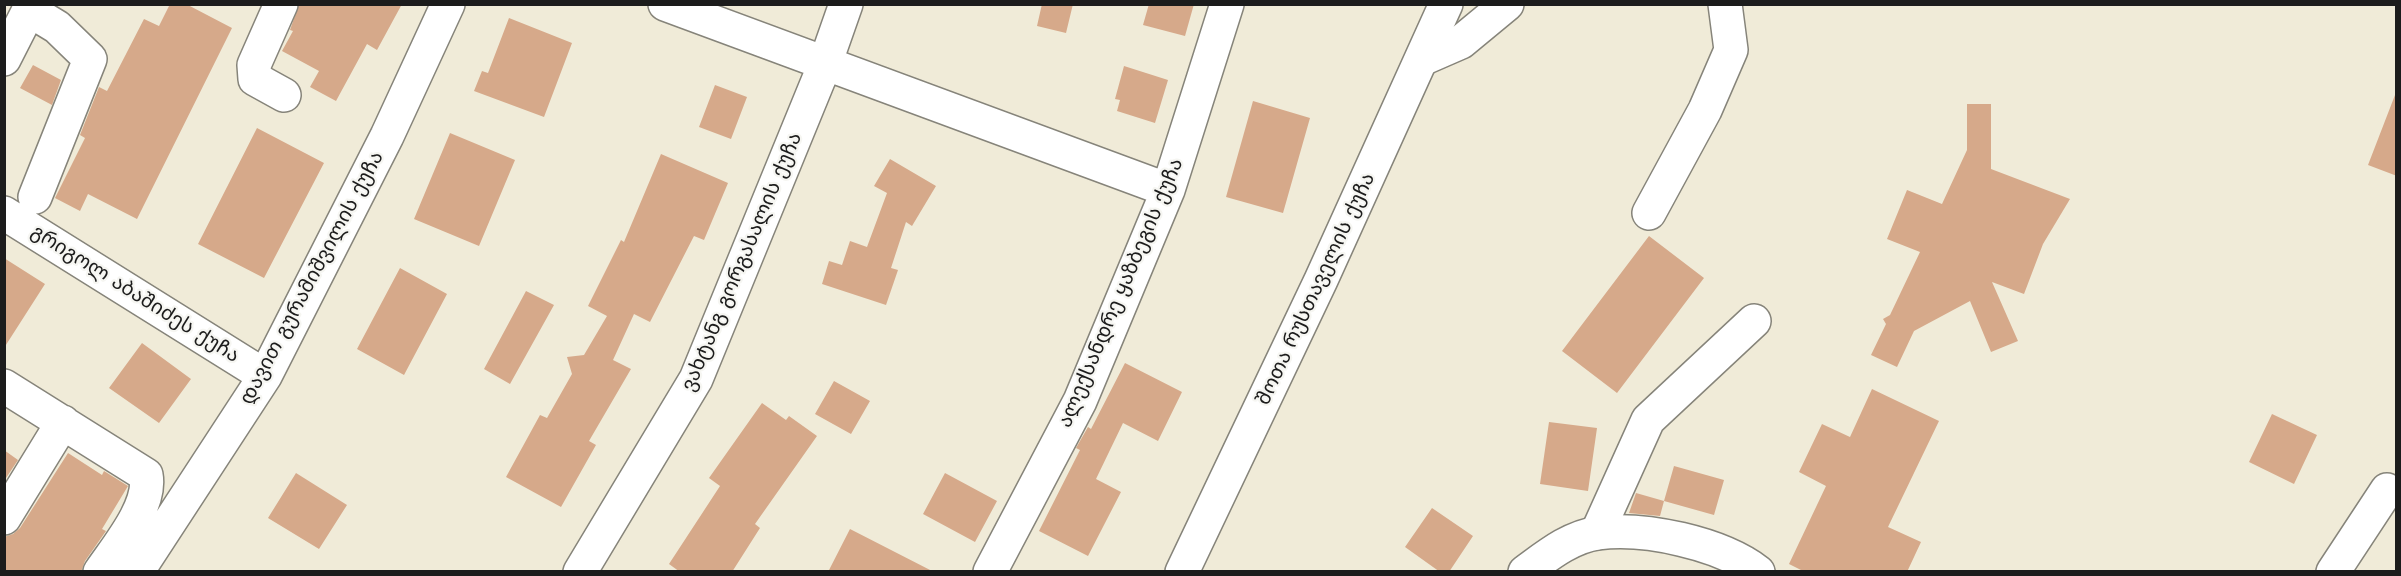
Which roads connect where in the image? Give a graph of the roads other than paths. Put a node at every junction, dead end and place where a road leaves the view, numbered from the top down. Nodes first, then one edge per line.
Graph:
1 (281, 4) edge
2 (448, 4) edge
3 (665, 4) edge
4 (846, 4) edge
5 (1227, 4) edge
6 (1446, 4) edge
7 (1507, 4) edge
8 (1725, 4) edge
9 (30, 7) edge
10 (4, 59) edge
11 (1422, 59) junction
12 (825, 64) junction
13 (284, 95) dead end
14 (1167, 190) junction
15 (35, 196) dead end
16 (4, 213) edge
17 (1649, 213) dead end
18 (1754, 321) dead end
19 (265, 376) junction
20 (4, 386) edge
21 (63, 422) junction
22 (2387, 490) dead end
23 (4, 518) edge
24 (1597, 533) junction
25 (100, 572) edge
26 (137, 572) edge
27 (580, 572) edge
28 (990, 572) edge
29 (1182, 572) edge
30 (1525, 572) edge
31 (1758, 572) edge
32 (2333, 572) edge

1 - 13 street
2 - 19 street, დავით გურამიშვილის ქუჩა
3 - 12 street
4 - 12 street, ვახტანგ გორგასალის ქუჩა
5 - 14 street, ალექსანდრე ყაზბეგის ქუჩა
6 - 11 street, შოთა რუსთაველის ქუჩა
7 - 11 street
8 - 17 street
9 - 10 street
9 - 15 street
11 - 29 street, შოთა რუსთაველის ქუჩა
12 - 14 street
12 - 27 street, ვახტანგ გორგასალის ქუჩა
14 - 28 street, ალექსანდრე ყაზბეგის ქუჩა
16 - 19 street, გრიგოლ აბაშიძეს ქუჩა
18 - 24 street
19 - 26 street, დავით გურამიშვილის ქუჩა
20 - 21 street
21 - 23 street
21 - 25 street
22 - 32 street
24 - 30 street
24 - 31 street

